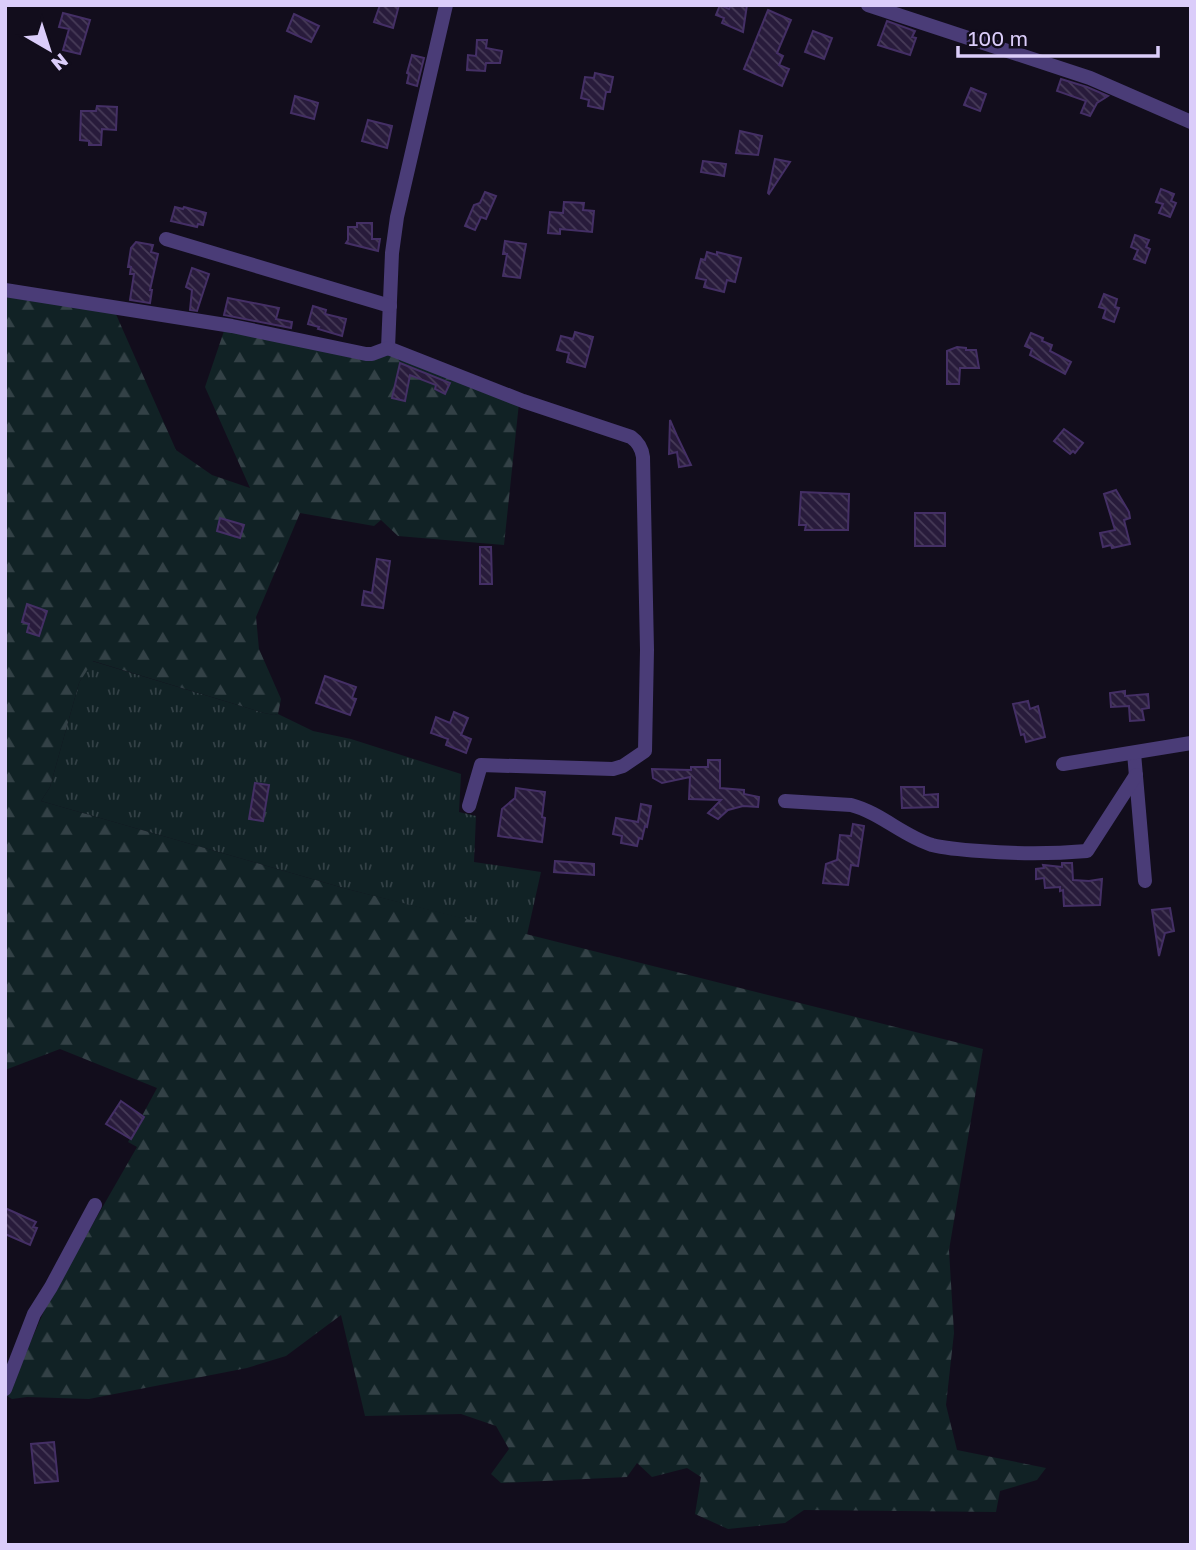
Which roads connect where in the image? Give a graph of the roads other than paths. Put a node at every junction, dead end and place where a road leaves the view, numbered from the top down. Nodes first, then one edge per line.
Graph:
1 (446, 5) edge
2 (868, 5) edge
3 (1191, 122) edge
4 (166, 239) dead end
5 (5, 290) edge
6 (390, 306) junction
7 (388, 348) junction
8 (1191, 743) edge
9 (1134, 752) junction
10 (1063, 764) dead end
11 (1136, 775) junction
12 (785, 801) dead end
13 (469, 806) dead end
14 (1145, 881) dead end
15 (95, 1205) dead end
16 (5, 1390) edge

1 - 6 street
2 - 3 street
4 - 6 street
5 - 7 street
6 - 7 street
7 - 13 street
8 - 9 street
9 - 10 street
9 - 11 street
11 - 12 street
11 - 14 street
15 - 16 street

